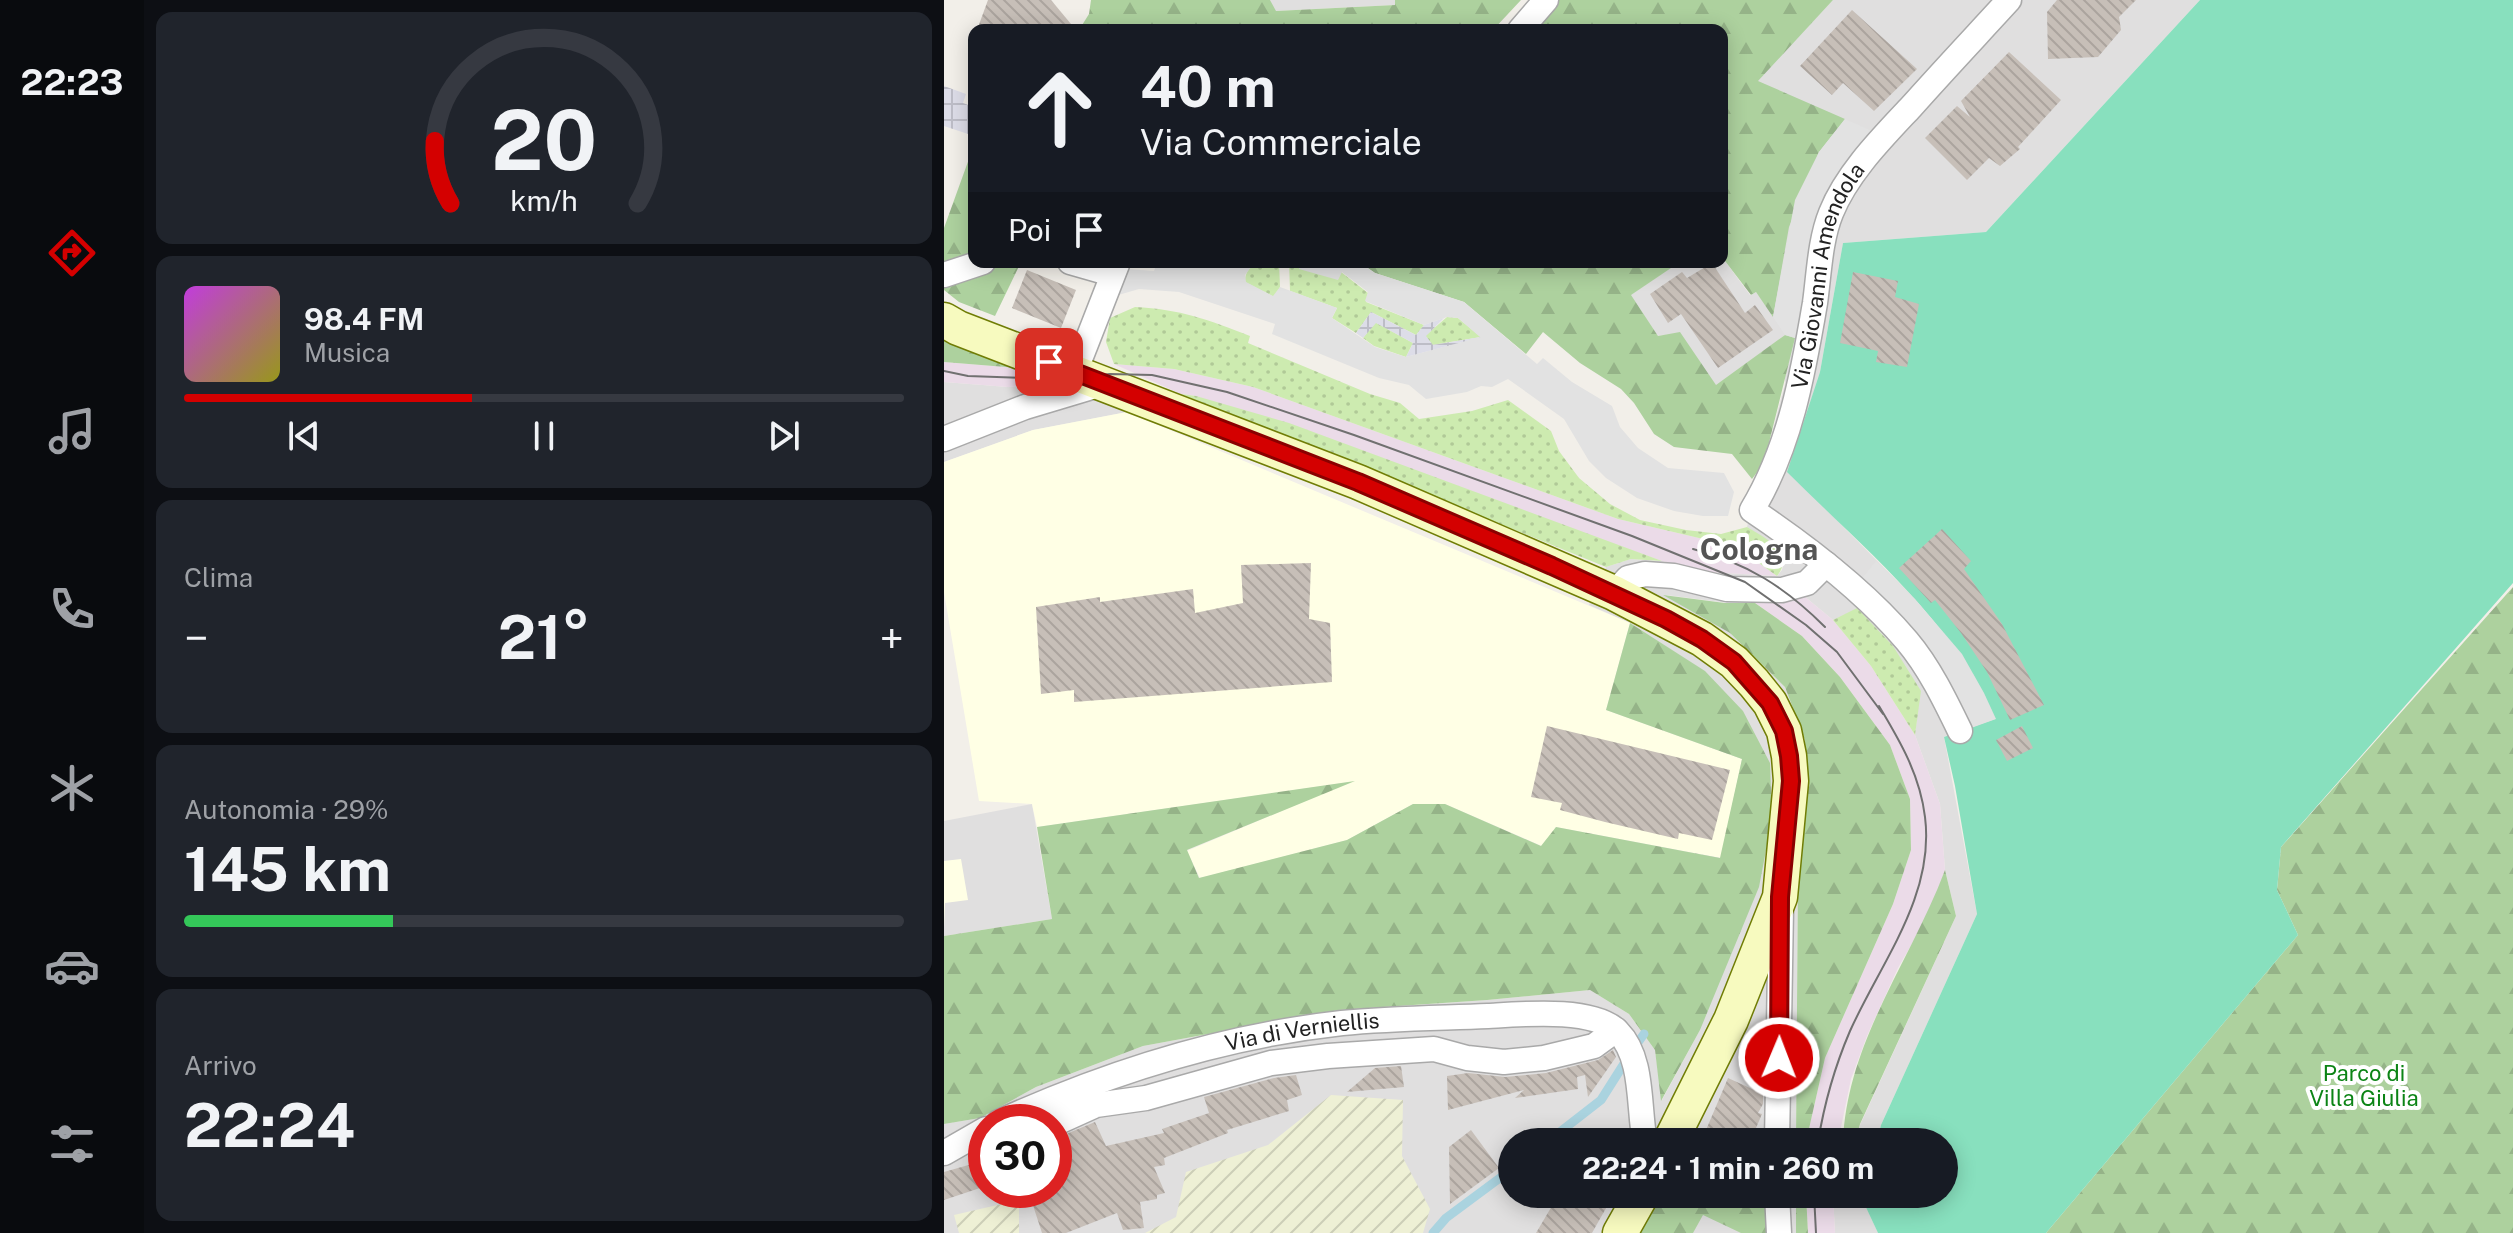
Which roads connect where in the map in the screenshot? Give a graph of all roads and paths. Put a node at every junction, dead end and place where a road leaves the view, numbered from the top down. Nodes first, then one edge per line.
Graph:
1 (1546, 0) edge
2 (2009, 0) edge
3 (1525, 24) edge
4 (968, 267) edge
5 (1115, 268) edge
6 (944, 275) edge
7 (944, 320) edge
8 (1090, 377) junction
9 (944, 439) edge
10 (1826, 564) junction
11 (1614, 593) junction
12 (1960, 731) dead end
13 (1780, 897) junction
14 (1616, 1030) junction
15 (1043, 1104) edge
16 (1072, 1116) edge
17 (1643, 1128) edge
18 (1677, 1128) edge
19 (1777, 1128) edge
20 (968, 1140) edge
21 (968, 1149) edge
22 (945, 1153) edge
23 (1634, 1208) edge
24 (1778, 1208) edge
25 (1620, 1233) edge
26 (1779, 1233) edge

1 - 3 street
2 - 10 street, Via Giovanni Amendola
4 - 6 street
5 - 8 street
7 - 8 main road
8 - 9 street
8 - 11 main road
10 - 11 street
10 - 12 street, Via Giovanni Amendola
11 - 13 main road
13 - 18 main road
13 - 19 street
14 - 15 street, Via di Verniellis
14 - 16 street, Via di Verniellis
14 - 17 street
20 - 22 street
21 - 22 street
23 - 25 main road
24 - 26 street

